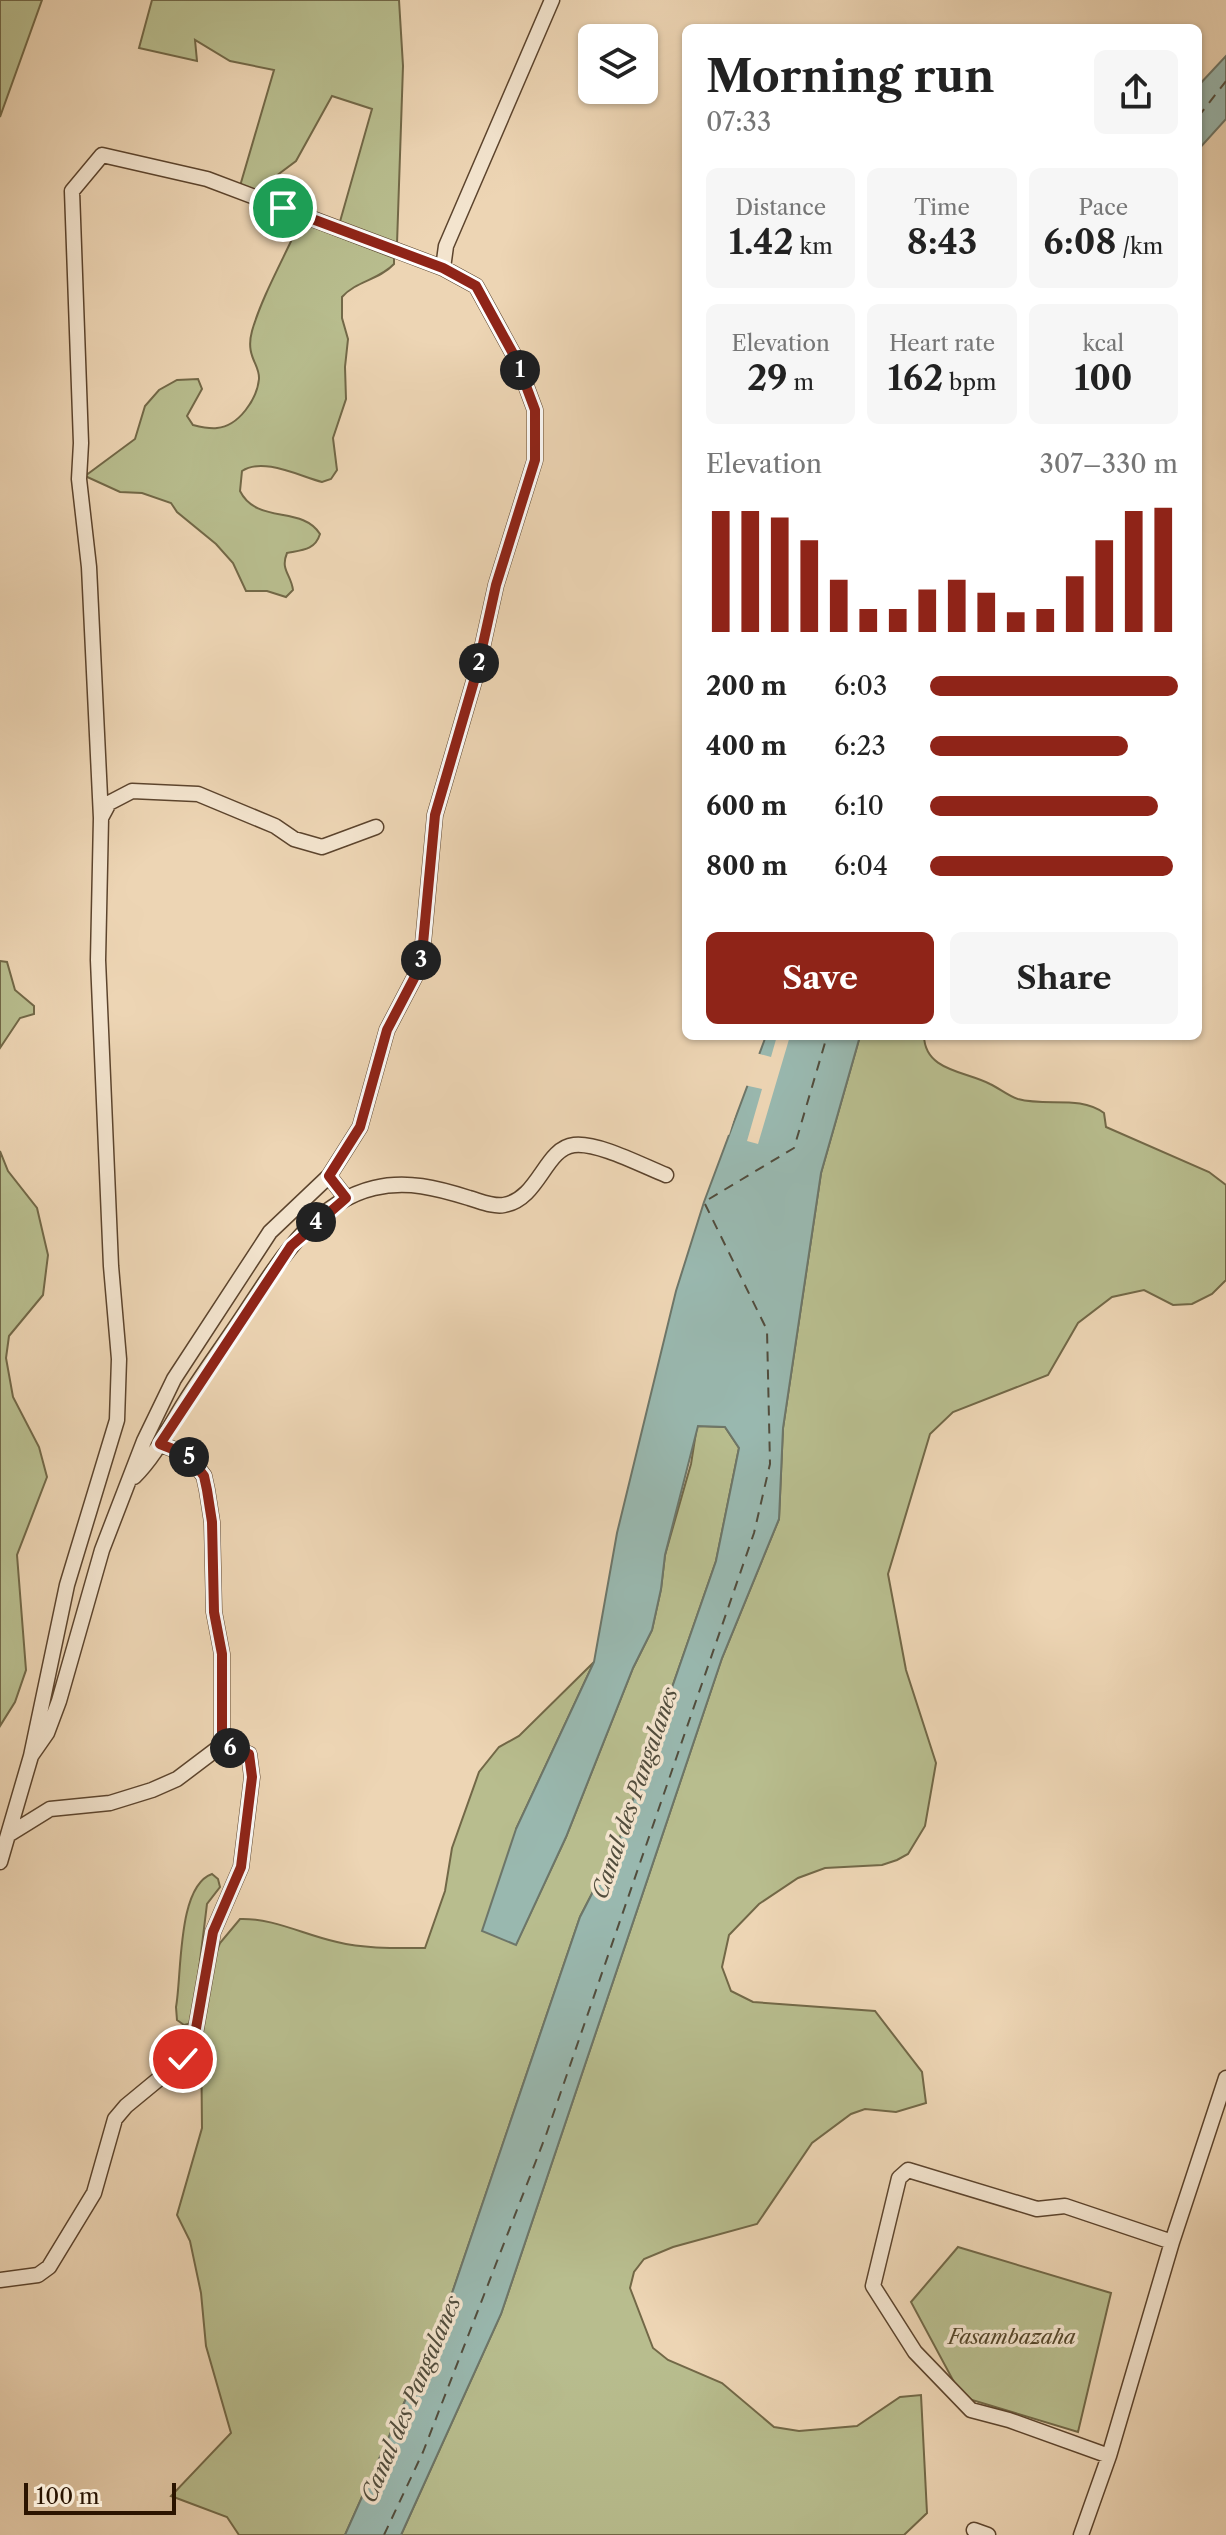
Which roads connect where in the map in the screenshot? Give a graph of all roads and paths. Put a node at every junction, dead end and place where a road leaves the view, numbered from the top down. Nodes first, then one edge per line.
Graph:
1 (552, 0) edge
2 (443, 268) junction
3 (101, 818) junction
4 (376, 827) dead end
5 (666, 1175) dead end
6 (329, 1176) junction
7 (346, 1198) junction
8 (160, 1444) junction
9 (131, 1480) junction
10 (222, 1745) junction
11 (31, 1756) junction
12 (8, 1835) junction
13 (0, 1862) edge
14 (1226, 2078) edge
15 (1172, 2242) junction
16 (0, 2280) edge
17 (1109, 2456) junction
18 (1081, 2535) edge

1 - 2 street
2 - 3 street
2 - 6 street
3 - 4 street
3 - 11 street
5 - 7 street
6 - 7 street
6 - 9 street
7 - 8 street
8 - 9 street
8 - 10 street
9 - 11 street
10 - 12 street
10 - 16 street
11 - 12 street
12 - 13 street
14 - 15 street
15 - 17 street
15 - 17 street
17 - 18 street

